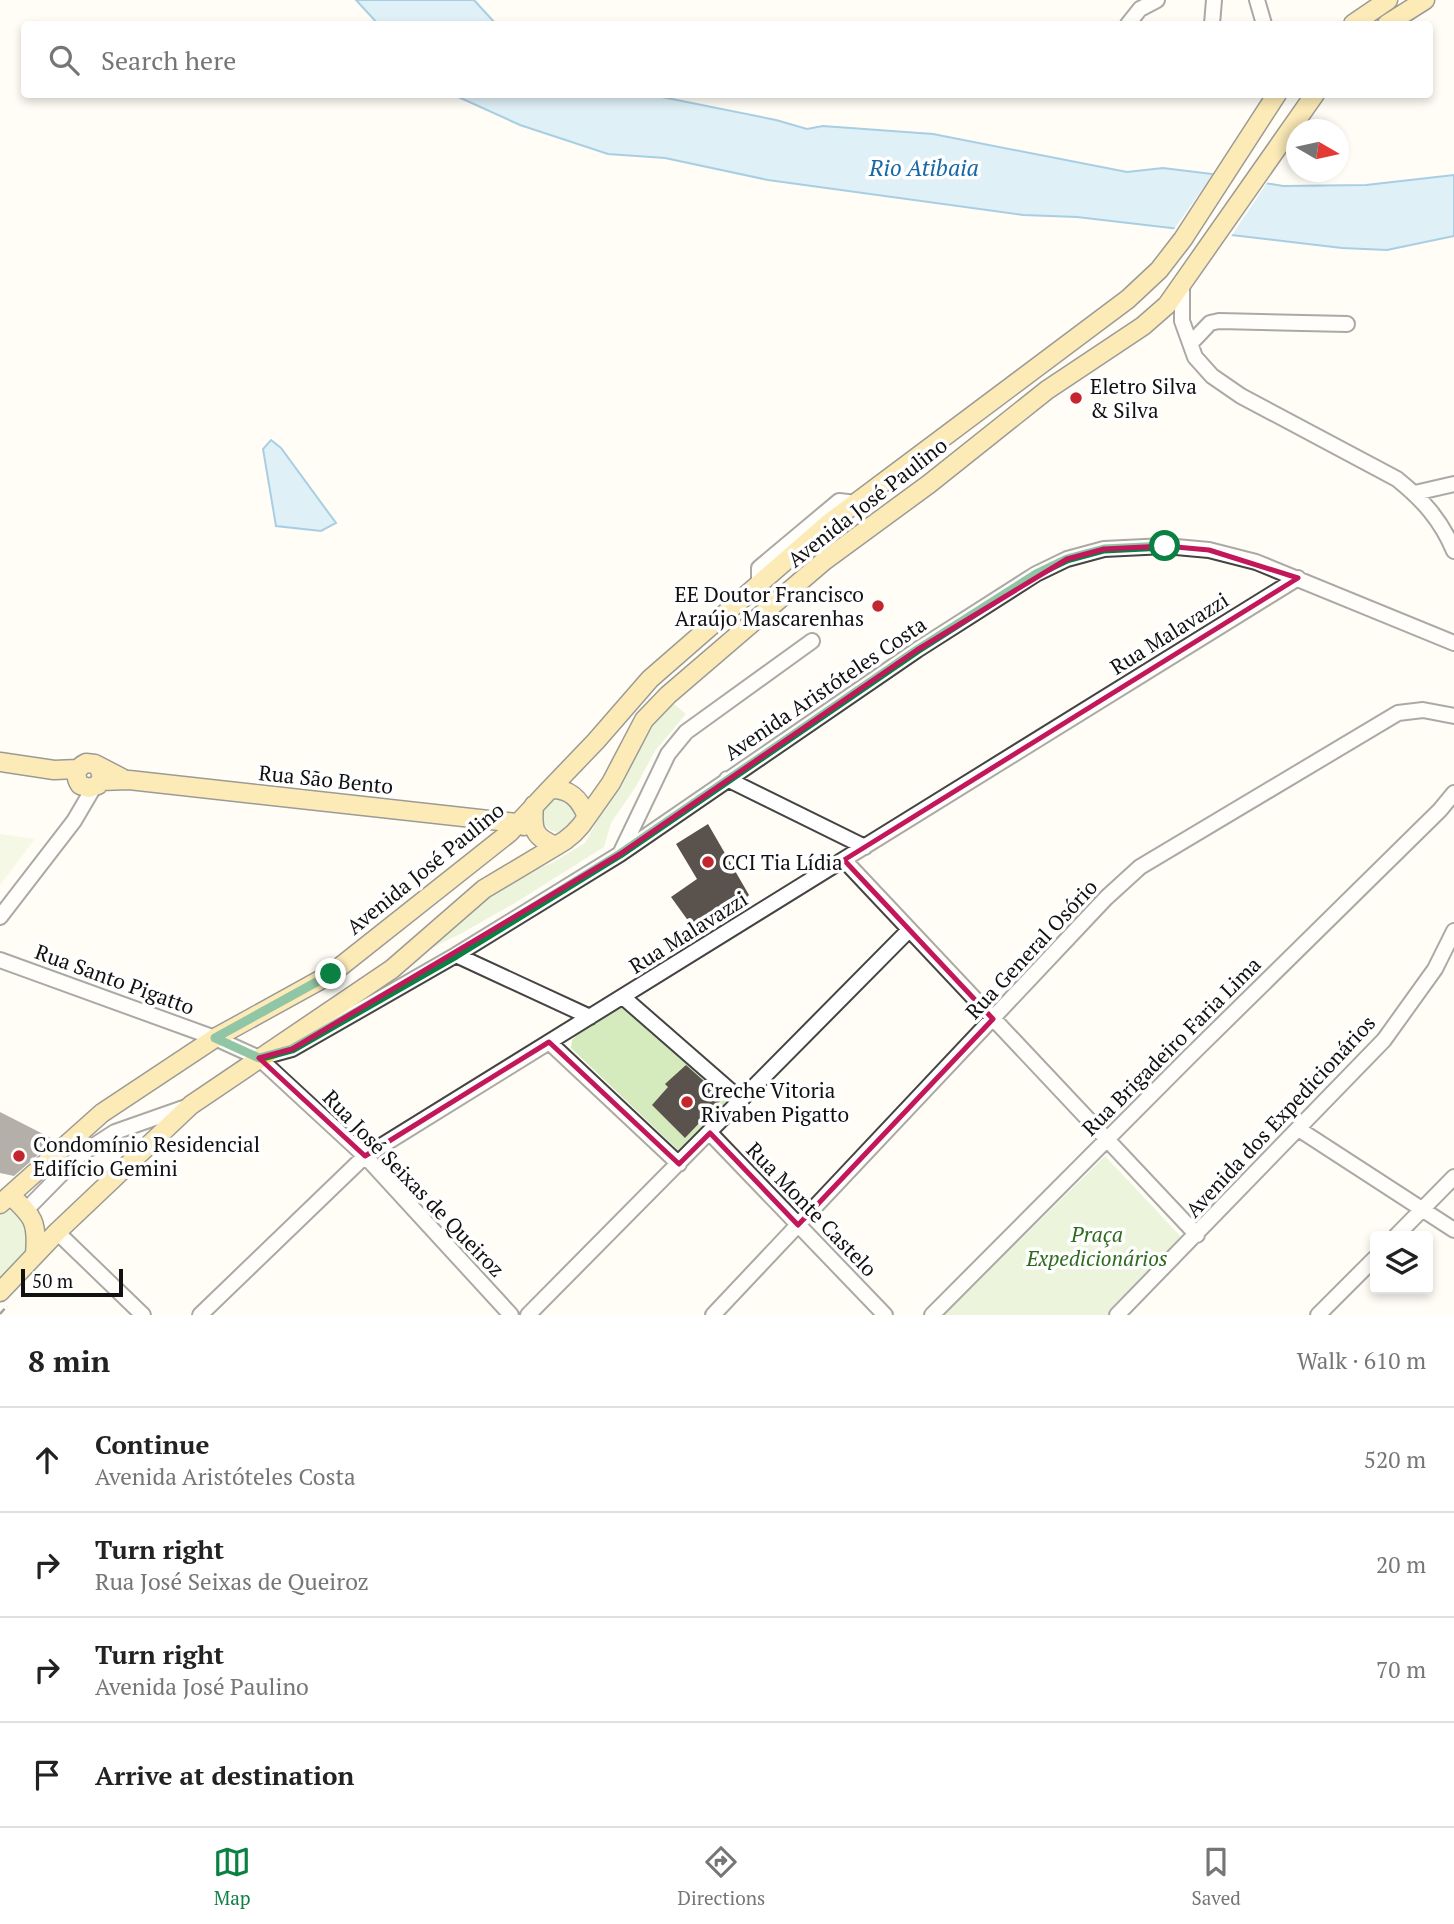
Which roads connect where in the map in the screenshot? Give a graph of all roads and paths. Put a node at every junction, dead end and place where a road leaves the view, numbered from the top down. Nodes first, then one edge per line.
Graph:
1 (1157, 0) edge
2 (1214, 0) edge
3 (1257, 0) edge
4 (1388, 0) edge
5 (1425, 0) edge
6 (1130, 21) edge
7 (1212, 21) edge
8 (1263, 21) edge
9 (1357, 21) edge
10 (1392, 21) edge
11 (1274, 98) edge
12 (1312, 98) edge
13 (1182, 285) junction
14 (1347, 324) dead end
15 (1191, 343) junction
16 (1454, 484) edge
17 (1415, 493) junction
18 (1454, 551) edge
19 (1298, 578) junction
20 (812, 641) dead end
21 (1454, 643) edge
22 (1452, 718) edge
23 (0, 762) edge
24 (89, 779) junction
25 (727, 779) junction
26 (550, 789) junction
27 (1454, 793) edge
28 (1454, 803) edge
29 (534, 805) junction
30 (1440, 810) junction
31 (587, 817) junction
32 (517, 823) junction
33 (536, 833) junction
34 (556, 846) junction
35 (865, 847) junction
36 (620, 854) junction
37 (844, 860) junction
38 (0, 918) edge
39 (909, 930) junction
40 (1454, 931) edge
41 (456, 955) junction
42 (0, 960) edge
43 (623, 997) junction
44 (590, 1017) junction
45 (993, 1019) junction
46 (215, 1038) junction
47 (549, 1042) junction
48 (259, 1058) junction
49 (741, 1100) junction
50 (191, 1105) junction
51 (1300, 1130) junction
52 (710, 1133) junction
53 (1107, 1139) junction
54 (365, 1156) junction
55 (680, 1164) junction
56 (1454, 1177) edge
57 (3, 1196) edge
58 (26, 1210) junction
59 (1423, 1210) junction
60 (798, 1225) junction
61 (1454, 1230) edge
62 (1401, 1231) edge
63 (57, 1232) junction
64 (1197, 1235) junction
65 (35, 1254) junction
66 (1370, 1263) edge
67 (0, 1292) edge
68 (207, 1313) edge
69 (143, 1315) edge
70 (511, 1315) edge
71 (528, 1315) edge
72 (713, 1315) edge
73 (884, 1315) edge
74 (932, 1315) edge
75 (1117, 1315) edge
76 (1318, 1315) edge

1 - 6 street
2 - 7 street
3 - 8 street
4 - 9 main road
5 - 10 main road
11 - 26 main road, Avenida José Paulino
12 - 13 main road, Avenida José Paulino
13 - 15 street
13 - 31 main road, Avenida José Paulino
14 - 15 street
15 - 17 street
16 - 17 street
17 - 18 street
19 - 21 street, Avenida Aristóteles Costa
19 - 25 street, Avenida Aristóteles Costa
19 - 35 street, Rua Malavazzi
20 - 36 street
22 - 45 street, Rua General Osório
23 - 24 main road, Rua São Bento
24 - 32 main road, Rua São Bento
24 - 38 street
25 - 35 street
25 - 36 street, Avenida Aristóteles Costa
26 - 29 main road
26 - 31 main road
27 - 30 street, Rua Brigadeiro Faria Lima
28 - 30 street, Rua Brigadeiro Faria Lima
29 - 32 main road, Avenida José Paulino
29 - 33 main road
30 - 53 street, Rua Brigadeiro Faria Lima
31 - 34 main road
32 - 33 main road
32 - 46 main road, Avenida José Paulino
33 - 34 main road
34 - 48 main road
35 - 37 street, Rua Malavazzi
36 - 41 street, Avenida Aristóteles Costa
37 - 39 street
37 - 43 street, Rua Malavazzi
39 - 45 street
39 - 49 street
40 - 51 street, Avenida dos Expedicionários
41 - 44 street
41 - 48 street, Avenida Aristóteles Costa
42 - 46 street, Rua Santo Pigatto
43 - 44 street, Rua Malavazzi
43 - 49 street
44 - 47 street, Rua Malavazzi
45 - 53 street
45 - 60 street, Rua General Osório
46 - 48 street, Rua José Seixas de Queiroz
46 - 57 main road, Avenida José Paulino
47 - 54 street, Rua Malavazzi
47 - 55 street
48 - 50 main road
48 - 54 street, Rua José Seixas de Queiroz
49 - 52 street
50 - 58 street
50 - 63 main road
51 - 59 street
51 - 64 street, Avenida dos Expedicionários
52 - 55 street
52 - 60 street, Rua Monte Castelo
53 - 64 street
53 - 74 street, Rua Brigadeiro Faria Lima
54 - 68 street, Rua Malavazzi
54 - 70 street, Rua José Seixas de Queiroz
55 - 71 street
56 - 59 street
57 - 58 main road
58 - 65 main road
59 - 61 street
59 - 62 street
60 - 72 street, Rua General Osório
60 - 73 street, Rua Monte Castelo
63 - 65 main road
63 - 69 street
64 - 75 street, Avenida dos Expedicionários
65 - 67 main road
66 - 76 street

